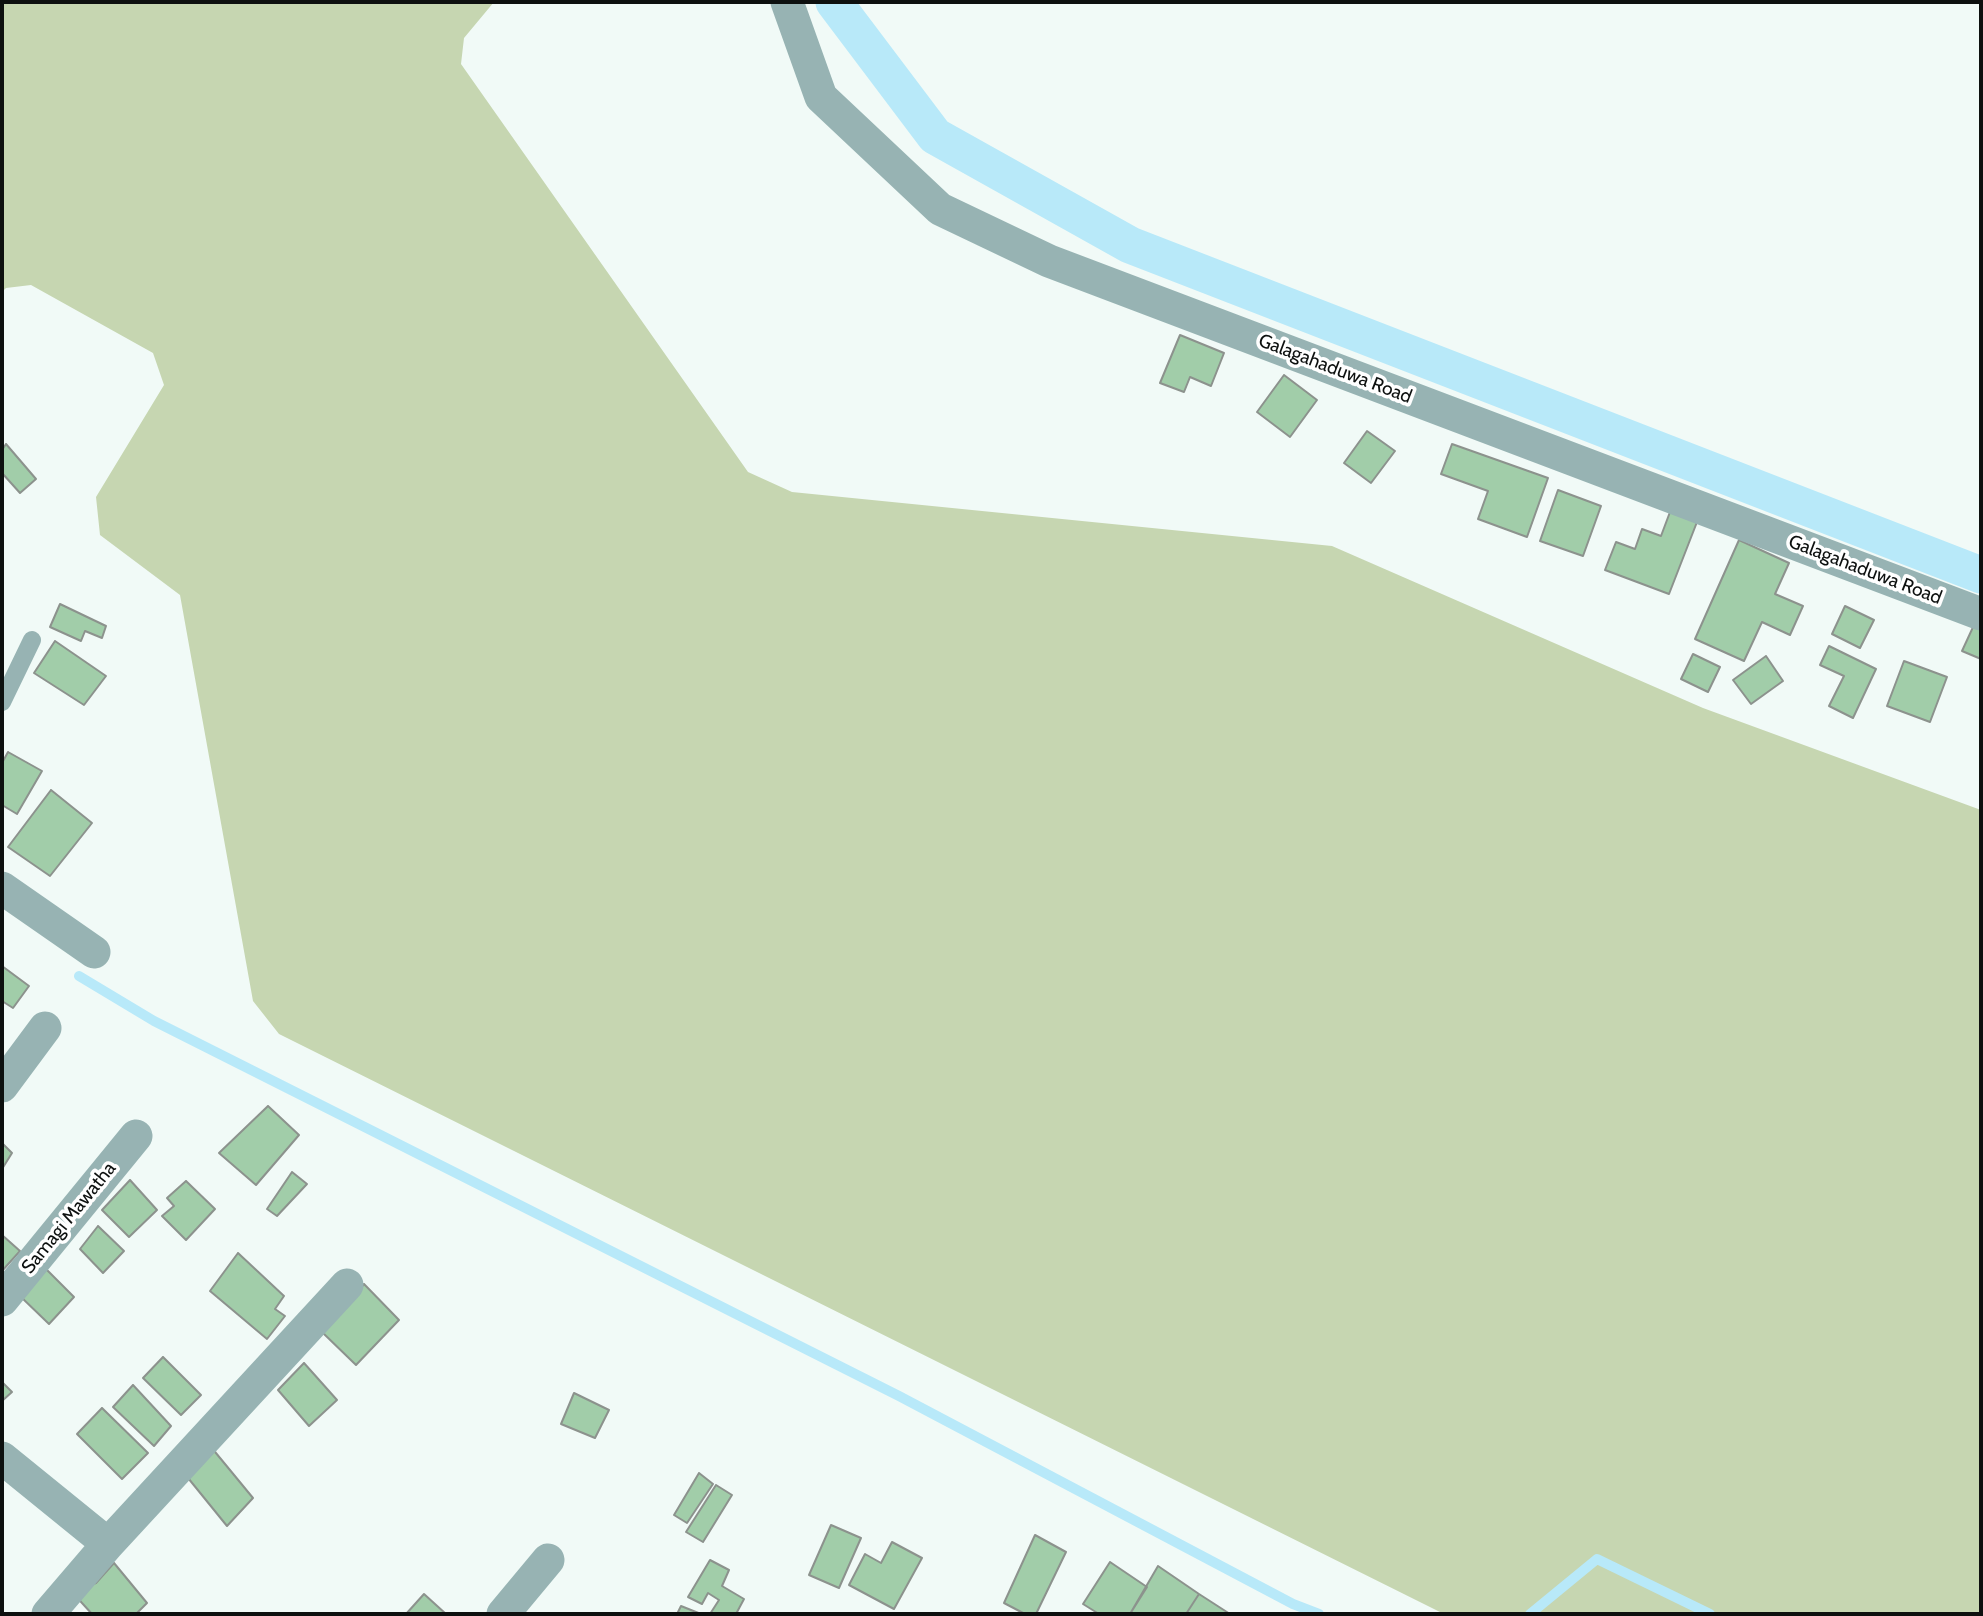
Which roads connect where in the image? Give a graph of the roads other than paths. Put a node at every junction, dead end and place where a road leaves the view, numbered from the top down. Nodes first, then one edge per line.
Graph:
1 (787, 2) edge
2 (1981, 614) edge
3 (32, 640) dead end
4 (2, 702) edge
5 (2, 888) edge
6 (94, 951) dead end
7 (45, 1028) dead end
8 (2, 1086) edge
9 (136, 1136) dead end
10 (348, 1285) dead end
11 (2, 1300) edge
12 (2, 1458) edge
13 (108, 1544) junction
14 (548, 1560) dead end
15 (48, 1614) edge
16 (503, 1614) edge

1 - 2 street, Galagahaduwa Road
3 - 4 lane
5 - 6 street
7 - 8 street
9 - 11 street, Samagi Mawatha
10 - 13 street
12 - 13 street
13 - 15 street
14 - 16 street

